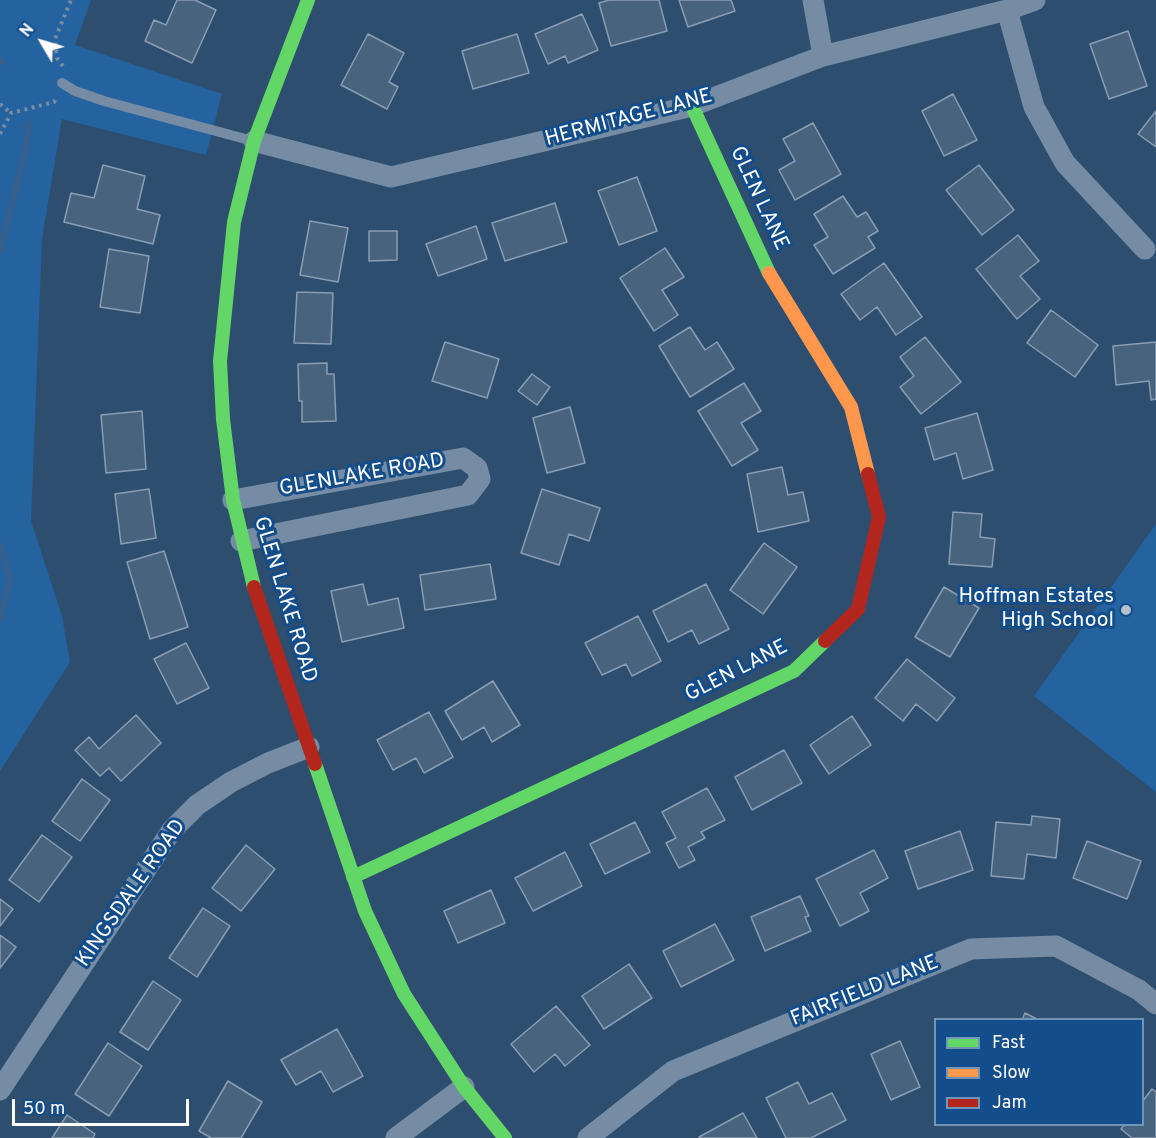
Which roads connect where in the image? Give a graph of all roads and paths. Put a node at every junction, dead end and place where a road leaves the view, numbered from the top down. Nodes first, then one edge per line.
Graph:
1 (308, 0) edge
2 (813, 0) edge
3 (1035, 0) edge
4 (1007, 10) junction
5 (823, 56) junction
6 (62, 83) dead end
7 (0, 104) edge
8 (692, 106) junction
9 (11, 112) dead end
10 (254, 141) junction
11 (1145, 249) dead end
12 (233, 500) junction
13 (241, 541) junction
14 (309, 747) junction
15 (353, 877) junction
16 (1156, 1004) edge
17 (464, 1088) junction
18 (0, 1090) edge
19 (396, 1138) edge
20 (505, 1138) edge
21 (588, 1138) edge

1 - 10 street, GLEN LAKE ROAD
2 - 5 street
3 - 4 street, HERMITAGE LANE
4 - 5 street, HERMITAGE LANE
4 - 11 street
5 - 8 street, HERMITAGE LANE
6 - 10 lane
7 - 9 path
8 - 10 street, HERMITAGE LANE
8 - 15 street, GLEN LANE
10 - 12 street, GLEN LAKE ROAD
12 - 13 street, GLEN LAKE ROAD
12 - 13 street, GLENLAKE ROAD
13 - 14 street, GLEN LAKE ROAD
14 - 15 street, GLEN LAKE ROAD
14 - 18 street, KINGSDALE ROAD
15 - 17 street, GLEN LAKE ROAD
16 - 21 street, FAIRFIELD LANE
17 - 19 street
17 - 20 street, GLEN LAKE ROAD

